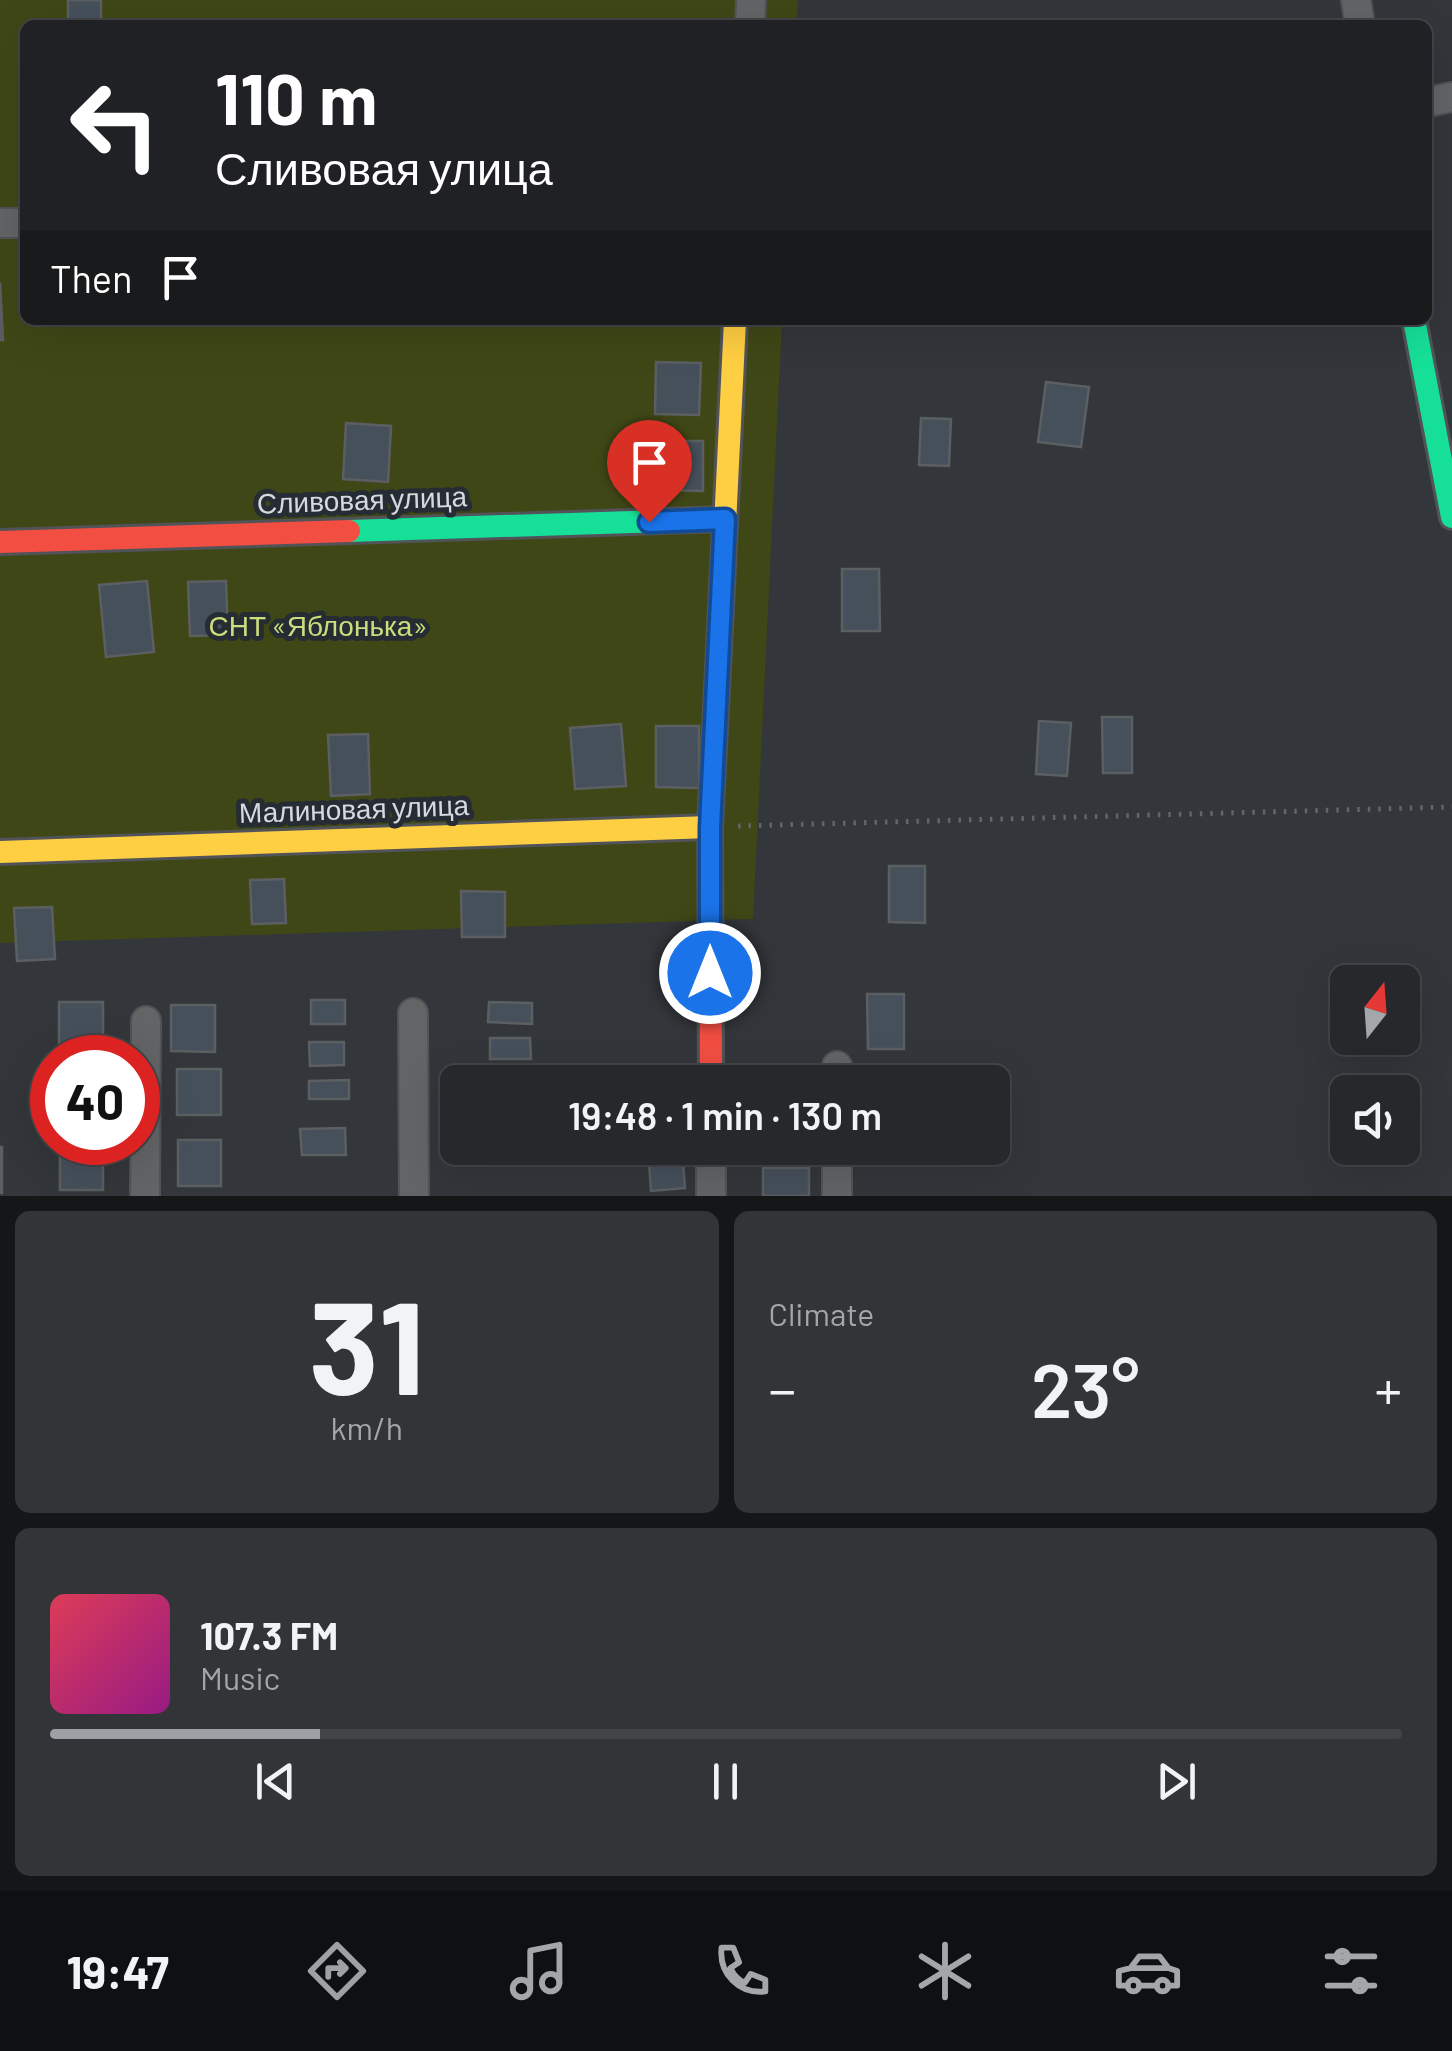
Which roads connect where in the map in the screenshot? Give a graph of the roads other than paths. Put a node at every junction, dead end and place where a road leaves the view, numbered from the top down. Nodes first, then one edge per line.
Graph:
1 (735, 325) edge
2 (1415, 325) edge
3 (1452, 517) edge
4 (725, 519) junction
5 (0, 542) edge
6 (710, 827) junction
7 (0, 852) edge
8 (413, 1013) dead end
9 (146, 1021) dead end
10 (711, 1065) edge
11 (711, 1165) edge
12 (837, 1165) edge
13 (144, 1196) edge
14 (414, 1196) edge
15 (711, 1196) edge
16 (837, 1196) edge

1 - 4 street
2 - 3 street
4 - 5 street, Сливовая улица
4 - 6 street
6 - 7 street, Малиновая улица
6 - 10 street
8 - 14 street
9 - 13 street
11 - 15 street
12 - 16 street

